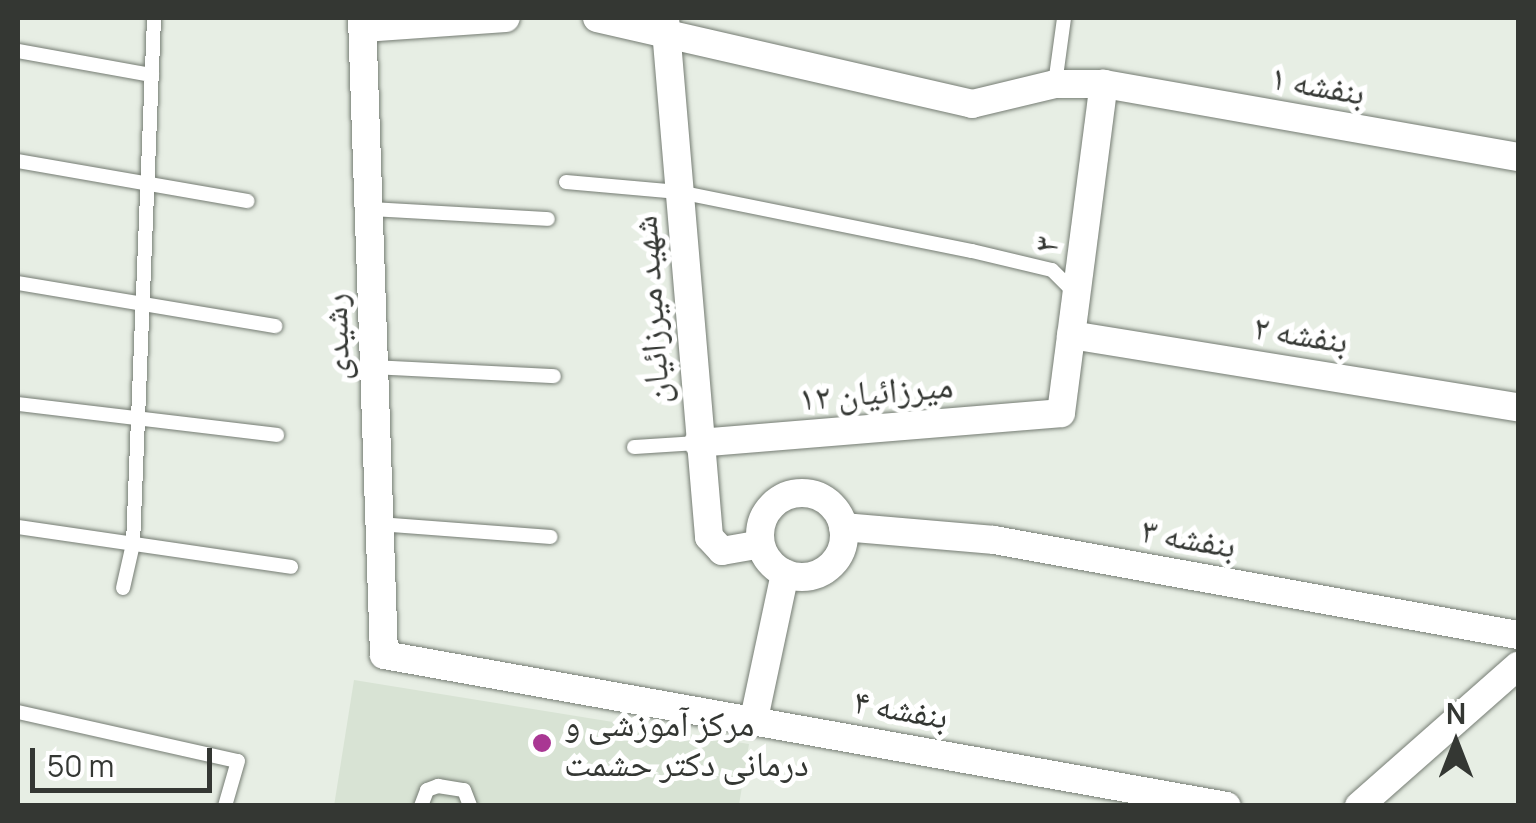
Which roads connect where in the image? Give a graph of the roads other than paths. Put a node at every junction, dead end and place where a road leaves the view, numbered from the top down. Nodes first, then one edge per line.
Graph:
1 (154, 18) edge
2 (506, 18) edge
3 (597, 18) edge
4 (1064, 18) edge
5 (362, 23) edge
6 (666, 24) edge
7 (18, 51) edge
8 (152, 74) junction
9 (1054, 84) junction
10 (1104, 84) junction
11 (1518, 158) edge
12 (18, 161) edge
13 (566, 182) dead end
14 (148, 184) junction
15 (679, 192) junction
16 (248, 201) dead end
17 (368, 210) junction
18 (548, 219) dead end
19 (18, 283) edge
20 (1076, 295) junction
21 (142, 305) junction
22 (275, 326) dead end
23 (1071, 334) junction
24 (374, 367) junction
25 (554, 376) dead end
26 (18, 404) edge
27 (1518, 407) edge
28 (1061, 413) joint
29 (138, 419) junction
30 (278, 435) dead end
31 (698, 443) junction
32 (634, 446) dead end
33 (379, 524) junction
34 (18, 526) edge
35 (844, 527) junction
36 (551, 538) dead end
37 (133, 544) junction
38 (760, 544) junction
39 (291, 567) dead end
40 (784, 573) junction
41 (123, 588) dead end
42 (1518, 635) edge
43 (384, 655) joint
44 (1518, 666) edge
45 (18, 712) edge
46 (754, 719) junction
47 (224, 806) edge
48 (421, 806) edge
49 (470, 806) edge
50 (1227, 806) edge
51 (1359, 806) edge

1 - 8 lane
2 - 5 street
3 - 6 street, بنفشه ۱
4 - 9 lane
5 - 17 street, رشیدی
6 - 9 street, بنفشه ۱
6 - 15 street, شهید میرزائیان
7 - 8 lane
8 - 14 lane
9 - 10 street, بنفشه ۱
10 - 11 street, بنفشه ۱
10 - 20 street, ۳
12 - 14 lane
13 - 15 lane
14 - 16 lane
14 - 21 lane
15 - 20 lane
15 - 31 street, شهید میرزائیان
17 - 18 lane
17 - 24 street, رشیدی
19 - 21 lane
20 - 23 street, ۳
21 - 22 lane
21 - 29 lane
23 - 27 street, بنفشه ۲
23 - 28 street, ۳
24 - 25 lane
24 - 33 street, رشیدی
26 - 29 lane
28 - 31 street, میرزائیان ۱۲
29 - 30 lane
29 - 37 lane
31 - 32 lane
31 - 38 street, شهید میرزائیان
33 - 36 lane
33 - 43 street, رشیدی
34 - 37 lane
35 - 38 street
35 - 40 street
35 - 42 street, بنفشه ۳
37 - 39 lane
37 - 41 lane
38 - 40 street
40 - 46 street
43 - 46 street, بنفشه ۴
44 - 51 street
45 - 47 lane
46 - 50 street, بنفشه ۴
48 - 49 lane

